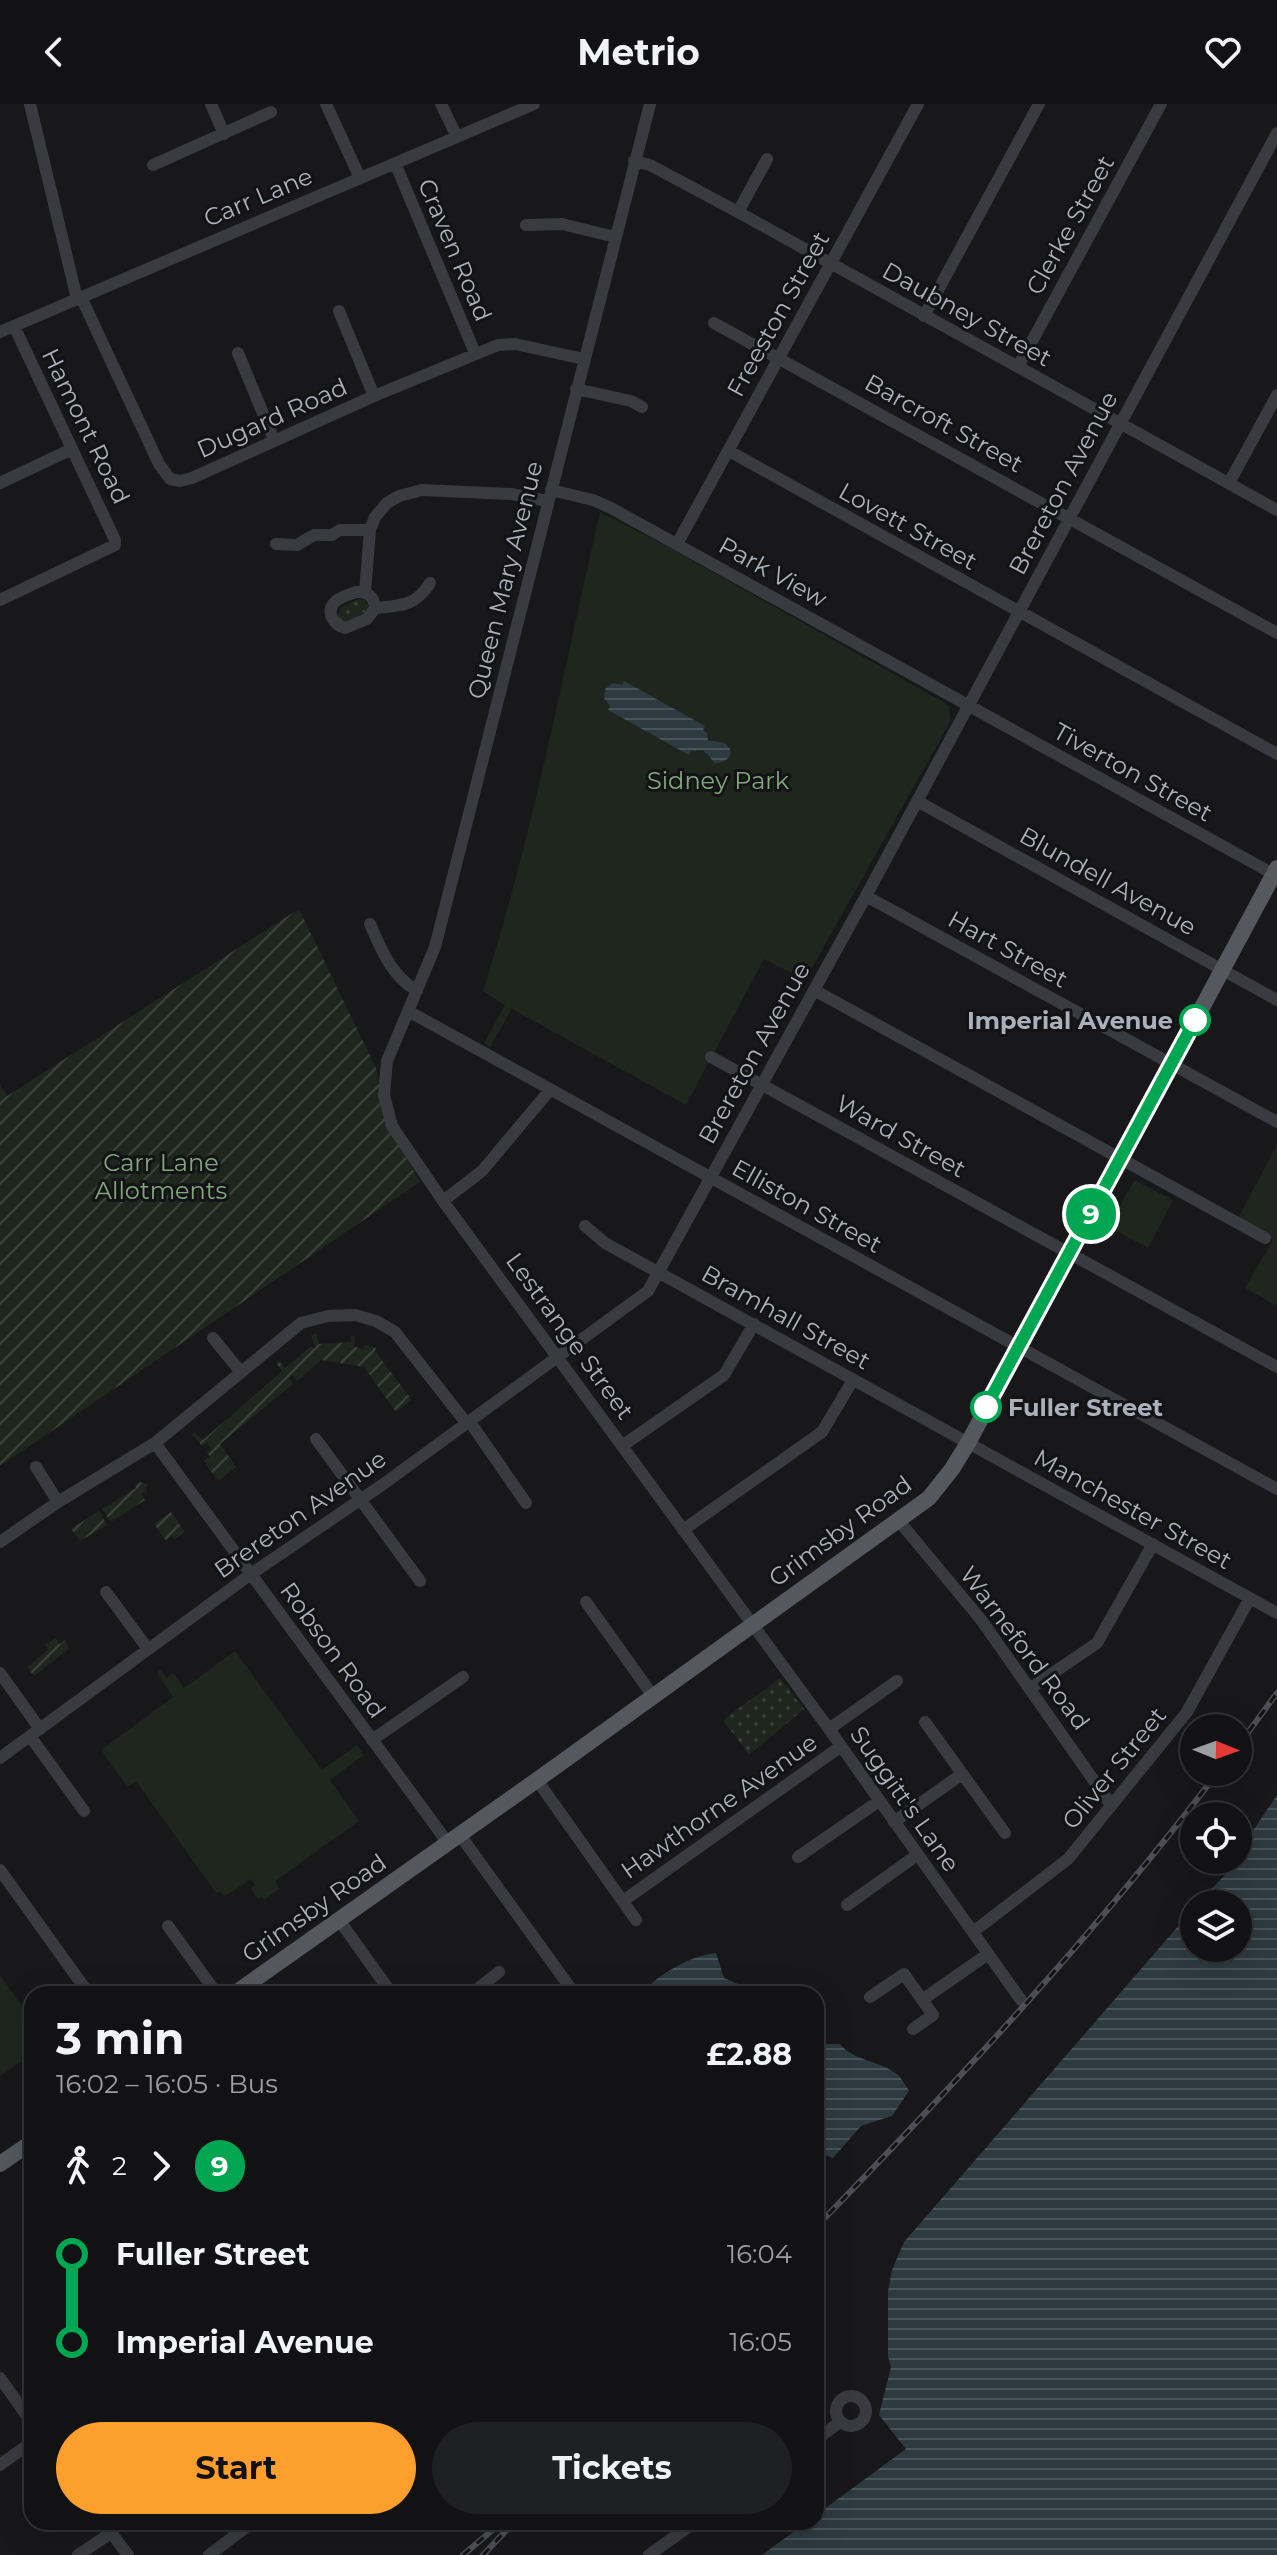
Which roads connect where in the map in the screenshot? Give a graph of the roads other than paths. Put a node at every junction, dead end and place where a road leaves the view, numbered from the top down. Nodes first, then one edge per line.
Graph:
1 (30, 104) edge
2 (211, 104) edge
3 (326, 104) edge
4 (441, 104) edge
5 (534, 104) edge
6 (650, 104) edge
7 (918, 104) edge
8 (1039, 104) edge
9 (1161, 104) edge
10 (271, 112) dead end
11 (1277, 133) edge
12 (224, 134) junction
13 (457, 137) junction
14 (767, 159) dead end
15 (634, 161) junction
16 (395, 163) junction
17 (153, 165) dead end
18 (360, 178) junction
19 (738, 212) junction
20 (526, 225) dead end
21 (615, 237) junction
22 (831, 264) junction
23 (79, 298) junction
24 (339, 311) dead end
25 (924, 316) junction
26 (714, 323) dead end
27 (14, 326) junction
28 (0, 332) edge
29 (238, 353) dead end
30 (475, 353) junction
31 (780, 358) junction
32 (584, 359) junction
33 (1018, 367) junction
34 (576, 389) junction
35 (1277, 395) edge
36 (374, 396) junction
37 (642, 407) dead end
38 (1120, 423) junction
39 (274, 440) junction
40 (72, 449) junction
41 (729, 451) junction
42 (0, 483) edge
43 (1229, 483) junction
44 (549, 496) junction
45 (1277, 510) edge
46 (1069, 518) junction
47 (370, 530) junction
48 (276, 544) dead end
49 (677, 544) junction
50 (430, 583) dead end
51 (365, 592) junction
52 (0, 600) edge
53 (375, 608) junction
54 (1019, 611) junction
55 (1277, 633) edge
56 (968, 707) junction
57 (1277, 754) edge
58 (917, 801) junction
59 (1276, 873) edge
60 (866, 896) junction
61 (370, 924) dead end
62 (1221, 970) junction
63 (814, 990) junction
64 (417, 991) junction
65 (1277, 1000) edge
66 (408, 1011) junction
67 (711, 1057) dead end
68 (387, 1061) joint
69 (1172, 1065) junction
70 (763, 1085) junction
71 (550, 1090) junction
72 (1277, 1122) edge
73 (1121, 1160) junction
74 (711, 1178) junction
75 (443, 1201) junction
76 (585, 1226) dead end
77 (1265, 1238) dead end
78 (1069, 1253) junction
79 (660, 1271) junction
80 (754, 1324) junction
81 (213, 1338) dead end
82 (1018, 1346) junction
83 (558, 1356) junction
84 (1277, 1367) edge
85 (240, 1371) junction
86 (853, 1380) junction
87 (468, 1423) junction
88 (316, 1439) dead end
89 (155, 1443) junction
90 (968, 1443) junction
91 (622, 1446) junction
92 (36, 1467) dead end
93 (1277, 1489) edge
94 (360, 1499) junction
95 (58, 1502) junction
96 (526, 1503) dead end
97 (899, 1521) junction
98 (683, 1530) junction
99 (0, 1542) edge
100 (1153, 1544) junction
101 (251, 1574) junction
102 (420, 1581) dead end
103 (106, 1592) dead end
104 (1250, 1598) junction
105 (586, 1602) dead end
106 (1277, 1613) edge
107 (752, 1624) junction
108 (148, 1649) junction
109 (0, 1673) edge
110 (463, 1677) dead end
111 (897, 1681) dead end
112 (1031, 1688) junction
113 (653, 1696) junction
114 (925, 1722) dead end
115 (829, 1729) junction
116 (35, 1732) junction
117 (372, 1740) junction
118 (840, 1747) junction
119 (0, 1758) edge
120 (962, 1774) junction
121 (537, 1780) junction
122 (879, 1801) junction
123 (1111, 1805) junction
124 (84, 1811) dead end
125 (894, 1822) junction
126 (1005, 1833) dead end
127 (454, 1839) junction
128 (917, 1855) junction
129 (798, 1857) dead end
130 (0, 1870) edge
131 (623, 1901) junction
132 (847, 1905) dead end
133 (339, 1920) junction
134 (636, 1920) dead end
135 (168, 1926) dead end
136 (973, 1932) junction
137 (988, 1954) junction
138 (499, 1972) dead end
139 (83, 1986) edge
140 (211, 1986) edge
141 (245, 1986) edge
142 (387, 1986) edge
143 (481, 1986) edge
144 (569, 1986) dead end
145 (870, 1997) dead end
146 (922, 2000) junction
147 (1021, 2000) dead end
148 (913, 2029) dead end
149 (24, 2149) edge
150 (0, 2164) edge
151 (0, 2378) edge
152 (24, 2412) edge
153 (840, 2422) dead end
154 (824, 2434) edge
155 (24, 2448) edge
156 (0, 2465) edge
157 (104, 2530) edge
158 (109, 2530) edge
159 (242, 2530) edge
160 (684, 2530) edge
161 (78, 2555) edge
162 (128, 2555) edge
163 (209, 2555) edge
164 (649, 2555) edge

1 - 23 street
2 - 12 street
3 - 18 street
4 - 13 street
5 - 13 street, Carr Lane
6 - 15 street, Queen Mary Avenue
7 - 22 street, Freeston Street
8 - 25 street
9 - 33 street, Clerke Street
10 - 12 street
11 - 38 street, Brereton Avenue
12 - 17 street
13 - 16 street, Carr Lane
14 - 19 street
15 - 19 street, Daubney Street
15 - 21 street, Queen Mary Avenue
16 - 18 street, Carr Lane
16 - 30 street, Craven Road
18 - 23 street, Carr Lane
19 - 22 street, Daubney Street
20 - 21 street
21 - 32 street, Queen Mary Avenue
22 - 25 street, Daubney Street
22 - 31 street, Freeston Street
23 - 27 street, Carr Lane
23 - 39 street, Dugard Road
24 - 36 street
25 - 33 street, Daubney Street
26 - 31 street, Barcroft Street
27 - 28 street, Carr Lane
27 - 40 street, Hamont Road
29 - 39 street
30 - 32 street, Dugard Road
30 - 36 street, Dugard Road
31 - 41 street, Freeston Street
31 - 46 street, Barcroft Street
32 - 34 street, Queen Mary Avenue
33 - 38 street, Daubney Street
34 - 37 street
34 - 44 street, Queen Mary Avenue
35 - 43 street
36 - 39 street, Dugard Road
38 - 43 street, Daubney Street
38 - 46 street, Brereton Avenue
40 - 42 street
40 - 52 street, Hamont Road
41 - 49 street, Freeston Street
41 - 54 street, Lovett Street
43 - 45 street, Daubney Street
44 - 47 street, Park View
44 - 49 street, Park View
44 - 64 street, Queen Mary Avenue
46 - 54 street, Brereton Avenue
46 - 55 street, Barcroft Street
47 - 48 street
47 - 51 street
49 - 56 street, Park View
50 - 53 street
51 - 53 street
51 - 53 street
54 - 56 street, Brereton Avenue
54 - 57 street, Lovett Street
56 - 58 street, Brereton Avenue
56 - 59 street, Tiverton Street
58 - 60 street, Brereton Avenue
58 - 62 street, Blundell Avenue
59 - 62 main road, Grimsby Road
60 - 63 street, Brereton Avenue
60 - 69 street, Hart Street
61 - 64 street
62 - 65 street, Blundell Avenue
62 - 69 main road, Grimsby Road
63 - 70 street, Brereton Avenue
63 - 73 street
64 - 66 street, Queen Mary Avenue
66 - 68 street, Queen Mary Avenue
66 - 71 street, Elliston Street
67 - 70 street, Ward Street
68 - 75 street, Lestrange Street
69 - 72 street
69 - 73 main road, Grimsby Road
70 - 74 street, Brereton Avenue
70 - 78 street, Ward Street
71 - 74 street, Elliston Street
71 - 75 street
73 - 77 street
73 - 78 main road, Grimsby Road
74 - 79 street, Brereton Avenue
74 - 82 street, Elliston Street
75 - 83 street, Lestrange Street
76 - 79 street, Bramhall Street
78 - 82 main road, Grimsby Road
78 - 84 street, Ward Street
79 - 80 street, Bramhall Street
79 - 83 street, Brereton Avenue
80 - 86 street, Bramhall Street
80 - 91 street
81 - 85 street
82 - 90 main road, Grimsby Road
82 - 93 street
83 - 87 street, Brereton Avenue
83 - 91 street, Lestrange Street
85 - 87 street
85 - 89 street
86 - 90 street, Bramhall Street
86 - 98 street
87 - 94 street, Brereton Avenue
87 - 96 street
88 - 94 street
89 - 95 street
89 - 101 street, Robson Road
90 - 97 main road, Grimsby Road
90 - 100 street, Manchester Street
91 - 98 street, Lestrange Street
92 - 95 street
94 - 101 street, Brereton Avenue
94 - 102 street
95 - 99 street
97 - 107 main road, Grimsby Road
97 - 112 street, Warneford Road
98 - 107 street, Lestrange Street
100 - 104 street, Manchester Street
100 - 112 street
101 - 108 street, Brereton Avenue
101 - 117 street, Robson Road
103 - 108 street
104 - 106 street, Manchester Street
104 - 123 street, Oliver Street
105 - 113 street
107 - 113 main road, Grimsby Road
107 - 115 street, Suggitt's Lane
108 - 116 street, Brereton Avenue
109 - 116 street
110 - 117 street
111 - 115 street
112 - 123 street, Warneford Road
113 - 121 main road, Grimsby Road
114 - 120 street
115 - 118 street, Suggitt's Lane
116 - 119 street, Brereton Avenue
116 - 124 street
117 - 127 street, Robson Road
118 - 122 street, Suggitt's Lane
118 - 131 street, Hawthorne Avenue
120 - 125 street
120 - 126 street
121 - 127 main road, Grimsby Road
121 - 131 street
122 - 125 street, Suggitt's Lane
122 - 129 street
123 - 136 street, Oliver Street
125 - 128 street, Suggitt's Lane
127 - 133 main road, Grimsby Road
127 - 144 street, Robson Road
128 - 132 street
128 - 136 street, Suggitt's Lane
130 - 139 street
131 - 134 street
133 - 141 main road, Grimsby Road
133 - 142 street
135 - 140 street
136 - 137 street, Suggitt's Lane
137 - 146 street
137 - 147 street, Suggitt's Lane
138 - 143 street
145 - 146 street
146 - 148 street
149 - 150 main road
151 - 152 street
153 - 154 street
155 - 156 street
157 - 161 street
158 - 162 street
159 - 163 street
160 - 164 street

